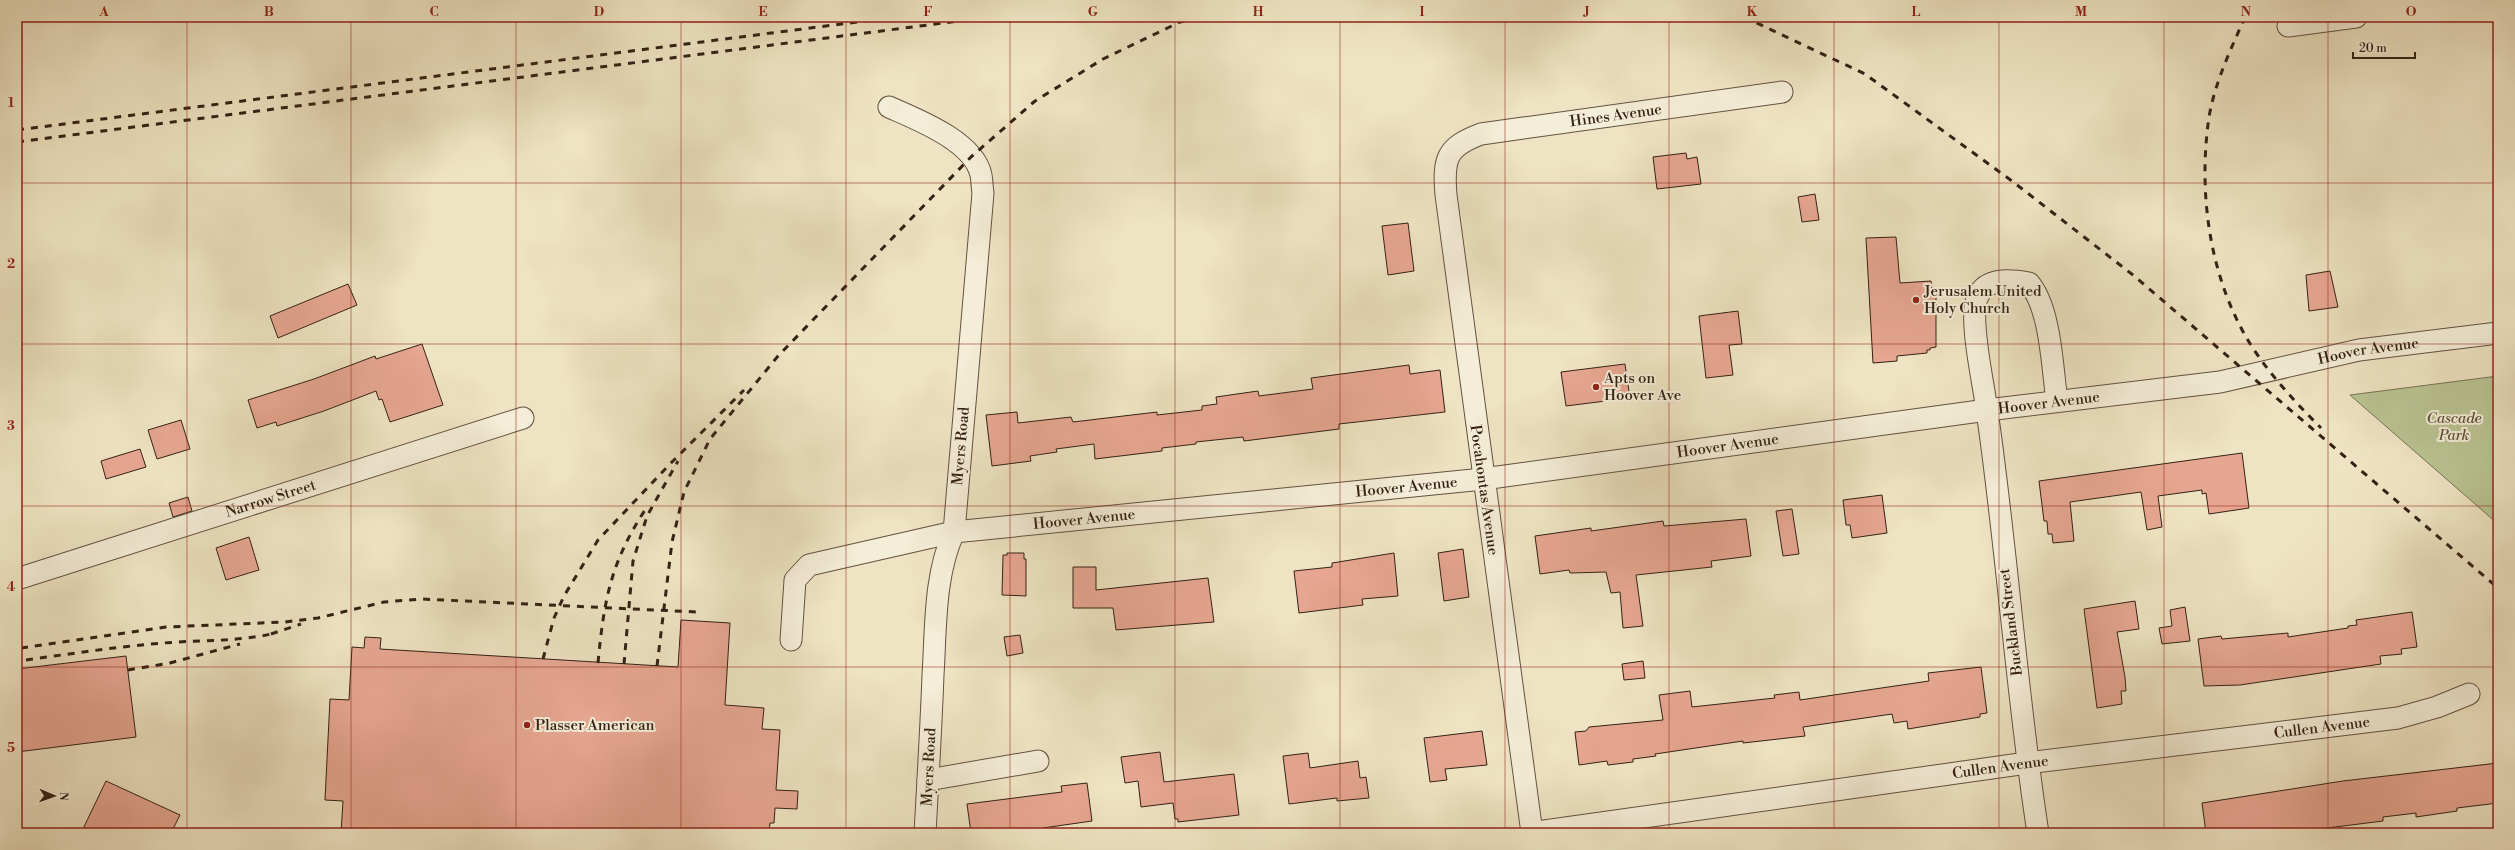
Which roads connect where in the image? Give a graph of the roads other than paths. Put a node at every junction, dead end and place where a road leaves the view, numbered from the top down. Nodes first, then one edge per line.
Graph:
1 (2356, 17) edge
2 (2288, 26) dead end
3 (1782, 92) dead end
4 (889, 106) dead end
5 (1453, 148) joint
6 (2498, 333) edge
7 (2057, 401) junction
8 (1987, 410) junction
9 (523, 418) dead end
10 (1483, 479) junction
11 (954, 532) junction
12 (17, 580) edge
13 (791, 640) dead end
14 (2470, 694) dead end
15 (1038, 761) dead end
16 (2027, 763) junction
17 (928, 780) junction
18 (926, 833) edge
19 (1531, 833) edge
20 (2038, 833) edge

1 - 2 street
3 - 5 street, Hines Avenue
4 - 11 street, Myers Road
5 - 10 street, Pocahontas Avenue
6 - 7 street, Hoover Avenue
7 - 8 street, Hoover Avenue
7 - 8 street, Buckland Street
8 - 10 street, Hoover Avenue
8 - 16 street, Buckland Street
9 - 12 street, Narrow Street
10 - 11 street, Hoover Avenue
10 - 19 street, Pocahontas Avenue
11 - 13 street, Hoover Avenue
11 - 17 street, Myers Road
14 - 16 street, Cullen Avenue
15 - 17 street
16 - 19 street, Cullen Avenue
16 - 20 street, Buckland Street
17 - 18 street, Myers Road

